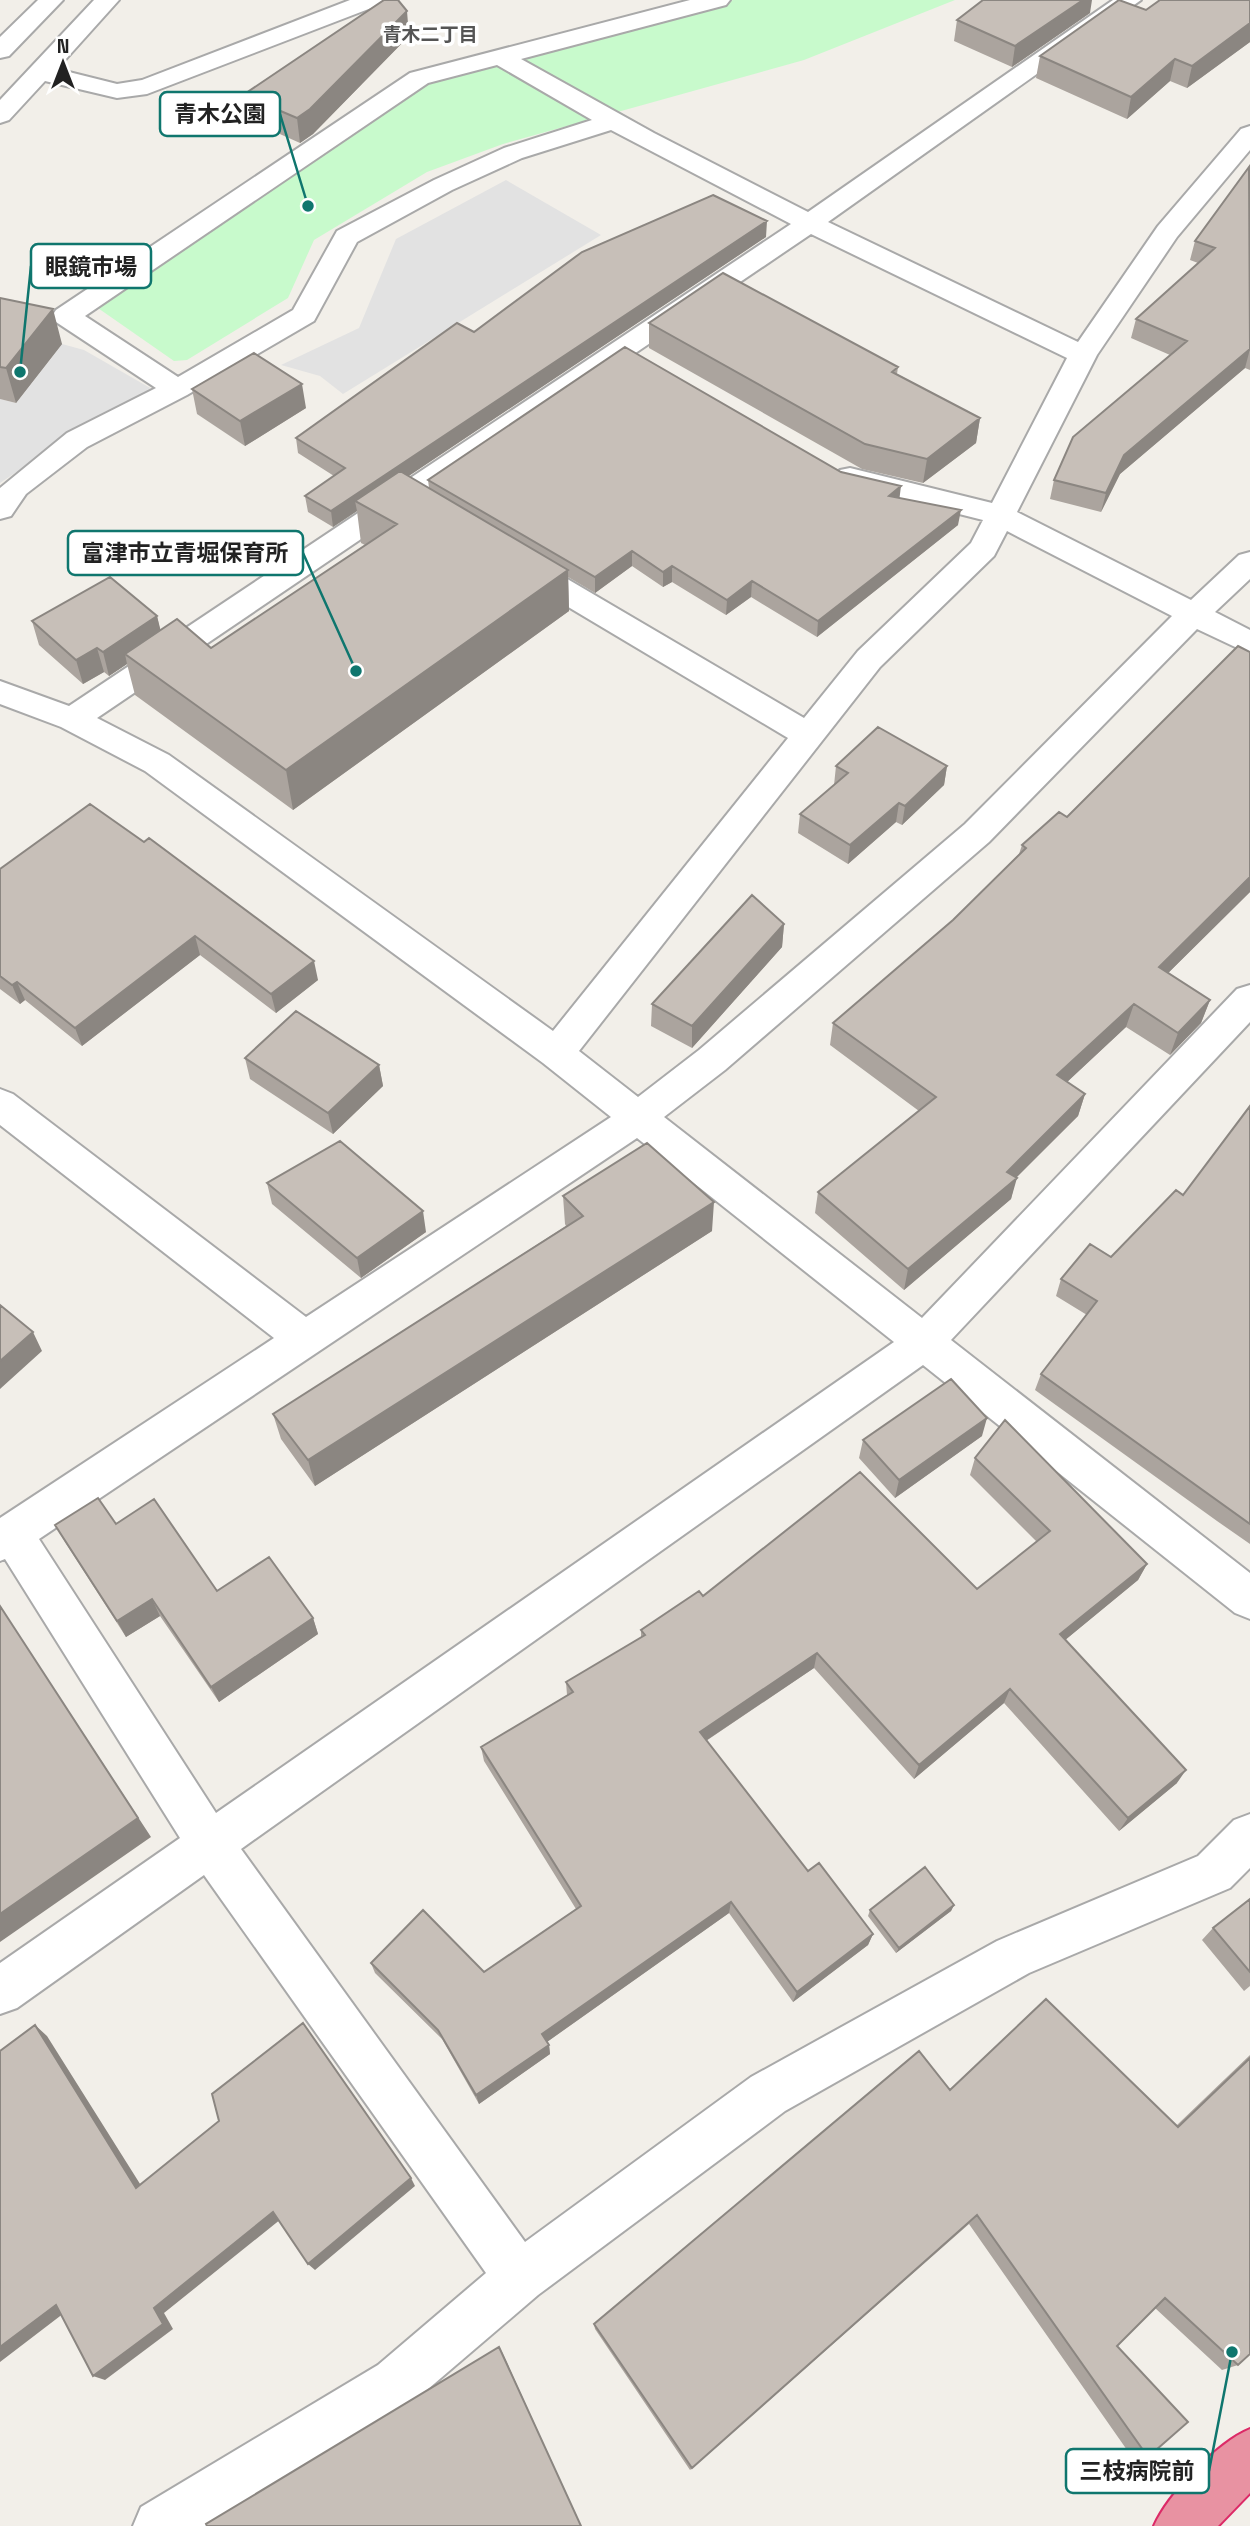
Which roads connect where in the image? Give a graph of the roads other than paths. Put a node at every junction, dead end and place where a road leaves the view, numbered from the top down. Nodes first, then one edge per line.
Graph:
1 (51, 0) edge
2 (107, 0) edge
3 (371, 0) edge
4 (718, 0) edge
5 (1129, 0) edge
6 (0, 51) edge
7 (502, 58) junction
8 (40, 72) junction
9 (0, 115) edge
10 (611, 122) junction
11 (1250, 134) edge
12 (807, 225) junction
13 (1083, 355) junction
14 (177, 389) junction
15 (827, 464) edge
16 (0, 509) edge
17 (998, 514) junction
18 (499, 552) edge
19 (1250, 562) edge
20 (1195, 612) junction
21 (1250, 643) edge
22 (0, 692) edge
23 (72, 719) junction
24 (808, 735) junction
25 (1250, 999) edge
26 (556, 1053) junction
27 (0, 1104) edge
28 (636, 1119) junction
29 (305, 1339) junction
30 (922, 1344) junction
31 (6, 1537) edge
32 (1250, 1599) edge
33 (1250, 1836) edge
34 (210, 1844) junction
35 (0, 1991) edge
36 (520, 2277) junction
37 (1250, 2455) edge
38 (160, 2526) edge
39 (1181, 2526) edge

1 - 6 street
2 - 8 street
3 - 8 street
4 - 7 street
5 - 12 street
7 - 10 street
7 - 14 street
8 - 9 street
10 - 12 street
10 - 14 street
11 - 13 street
12 - 13 street
12 - 23 street
13 - 17 street
14 - 16 street
15 - 17 street
17 - 20 street
17 - 24 street
18 - 24 street
19 - 20 street
20 - 21 street
20 - 28 street
22 - 23 street
23 - 26 street
24 - 26 street
25 - 30 street
26 - 28 street
27 - 29 street
28 - 29 street
28 - 30 street
29 - 31 street
30 - 32 street
30 - 34 street
31 - 34 street
33 - 36 street
34 - 35 street
34 - 36 street
36 - 38 street
37 - 39 highway

